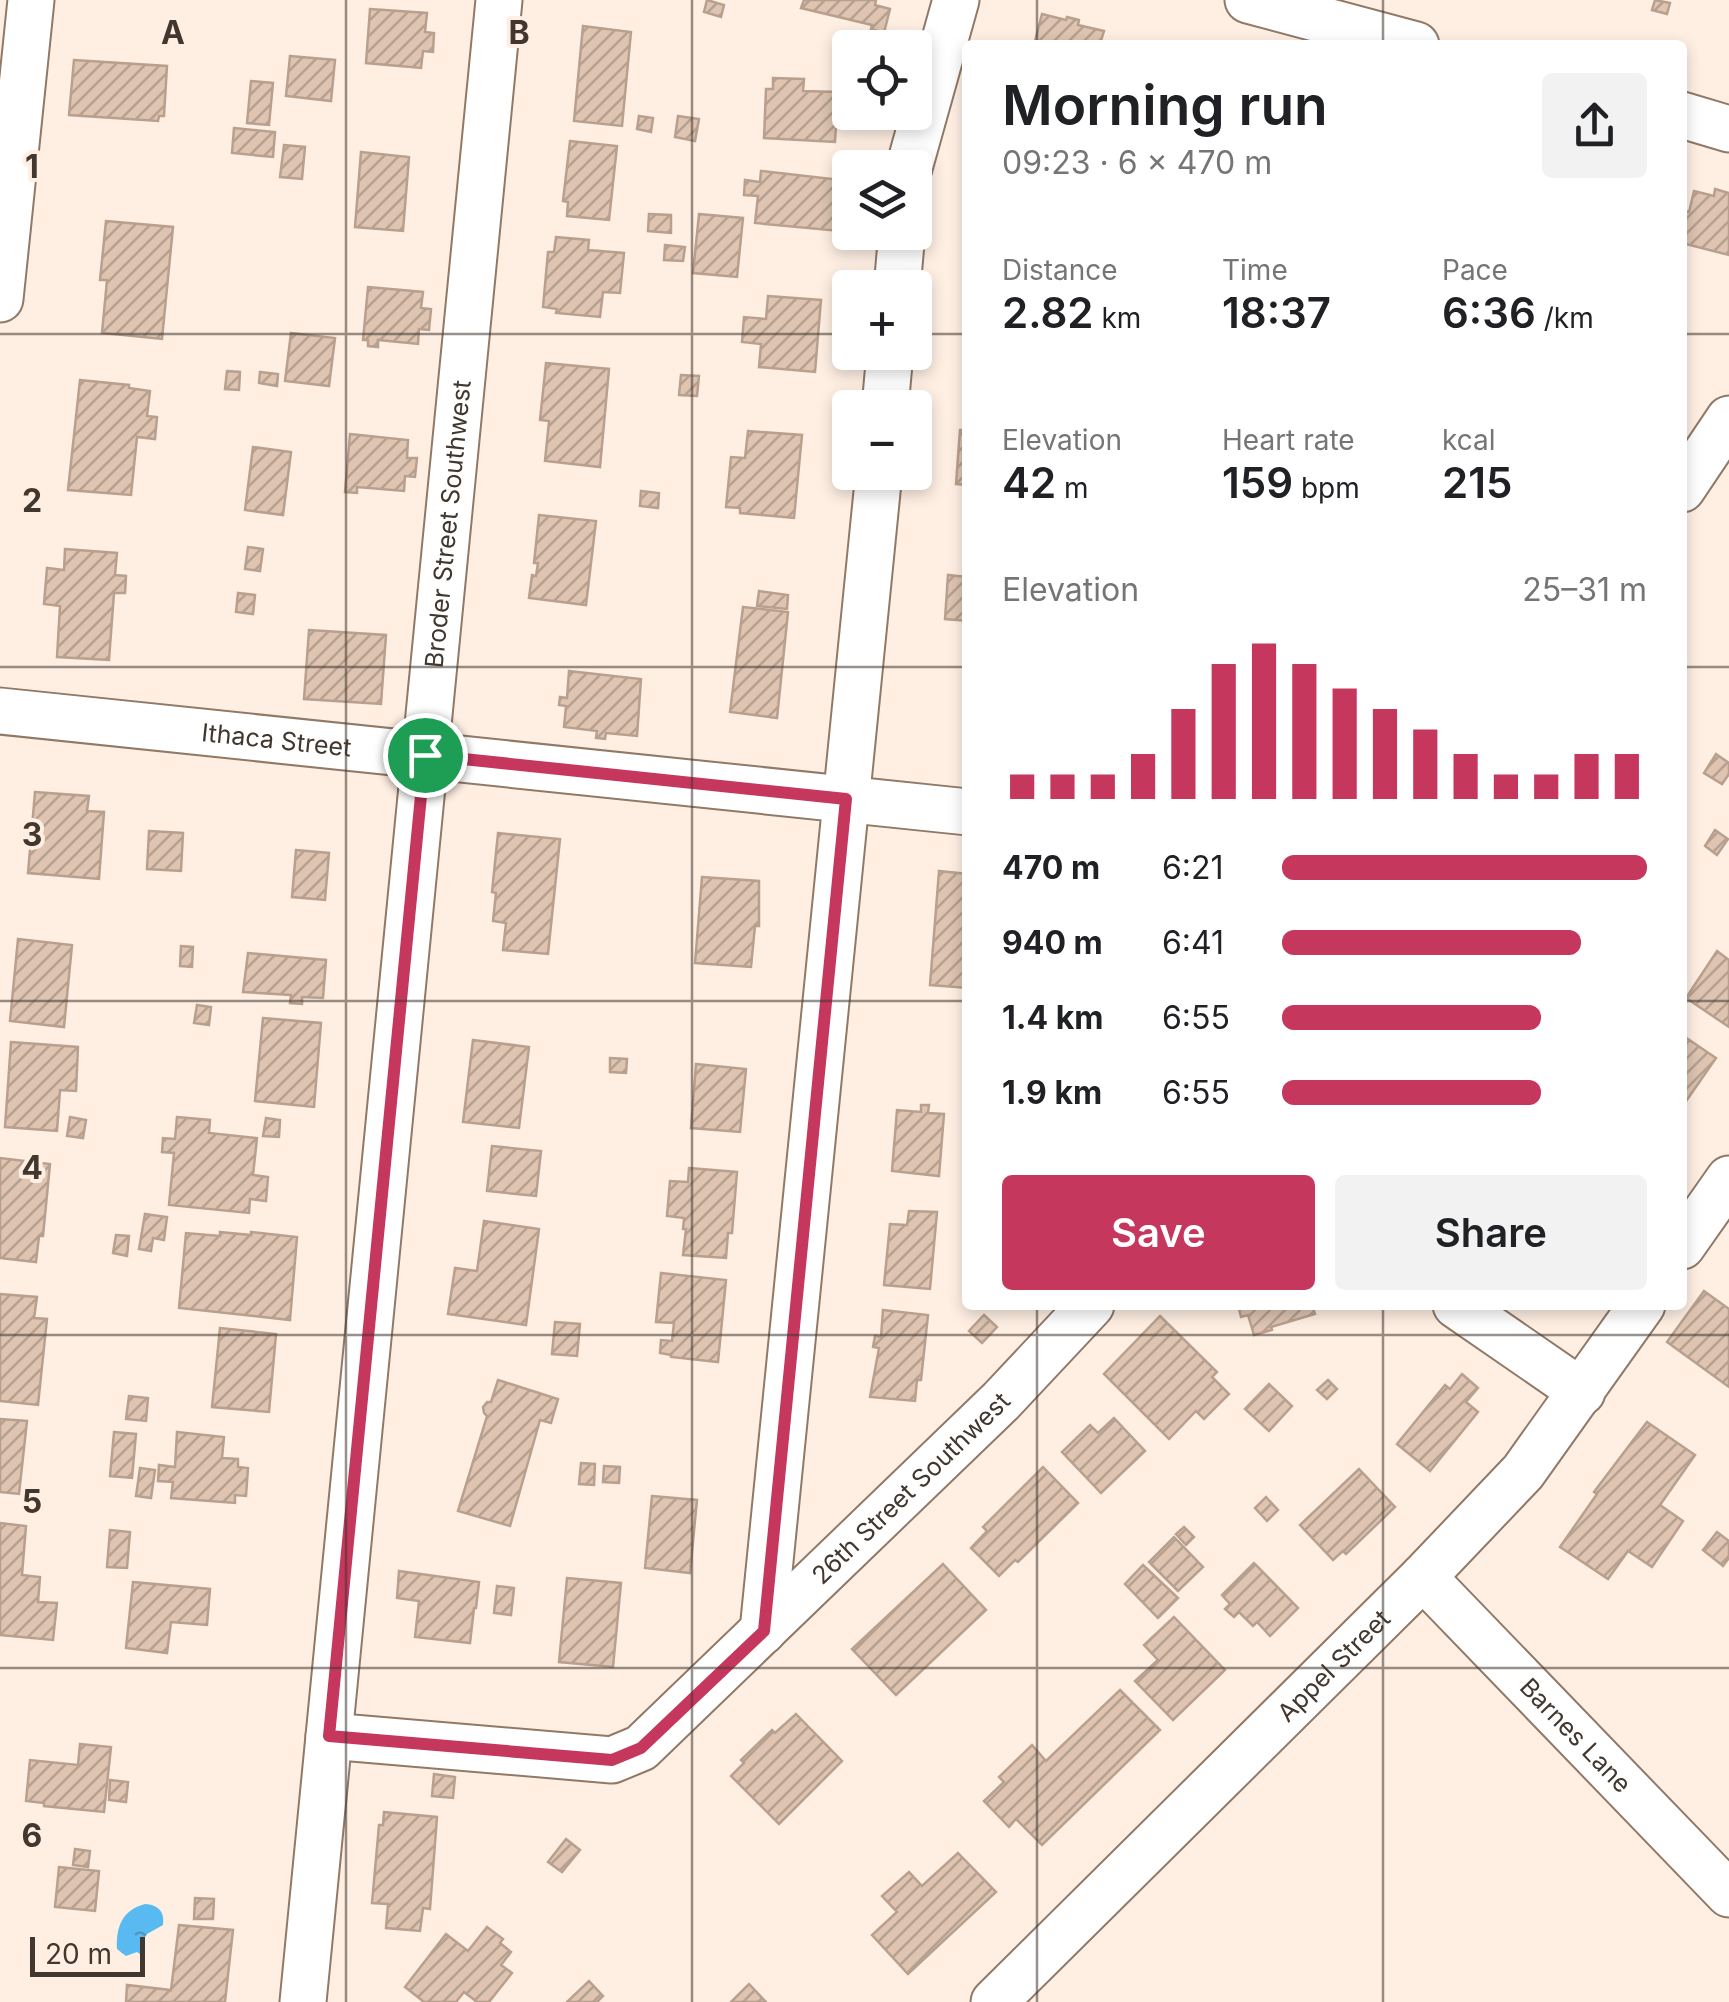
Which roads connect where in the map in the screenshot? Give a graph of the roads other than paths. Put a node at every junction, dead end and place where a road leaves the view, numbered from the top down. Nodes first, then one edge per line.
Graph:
1 (31, 0) edge
2 (499, 0) edge
3 (956, 0) edge
4 (1248, 0) edge
5 (1389, 31) edge
6 (1687, 117) edge
7 (1729, 128) edge
8 (914, 150) edge
9 (0, 299) edge
10 (1729, 419) edge
11 (1687, 482) edge
12 (876, 490) edge
13 (0, 711) edge
14 (425, 755) junction
15 (846, 799) junction
16 (962, 811) edge
17 (1729, 1179) edge
18 (1687, 1239) edge
19 (1085, 1310) edge
20 (1463, 1310) edge
21 (1639, 1310) edge
22 (1582, 1392) junction
23 (1423, 1577) junction
24 (764, 1631) junction
25 (329, 1736) junction
26 (1729, 1894) edge
27 (303, 2002) edge
28 (994, 2002) edge

1 - 9 street
2 - 14 street, Broder Street Southwest
3 - 8 street
4 - 5 street
6 - 7 street
10 - 11 street
12 - 15 street
13 - 14 street, Ithaca Street
14 - 15 street, Ithaca Street
14 - 25 street, Broder Street Southwest
15 - 16 street, Ithaca Street
15 - 24 street
17 - 18 street
19 - 24 street, 26th Street Southwest
20 - 22 street
21 - 22 street, Appel Street
22 - 23 street, Appel Street
23 - 26 street, Barnes Lane
23 - 28 street, Appel Street
24 - 25 street, 26th Street Southwest
25 - 27 street, Broder Street Southwest

